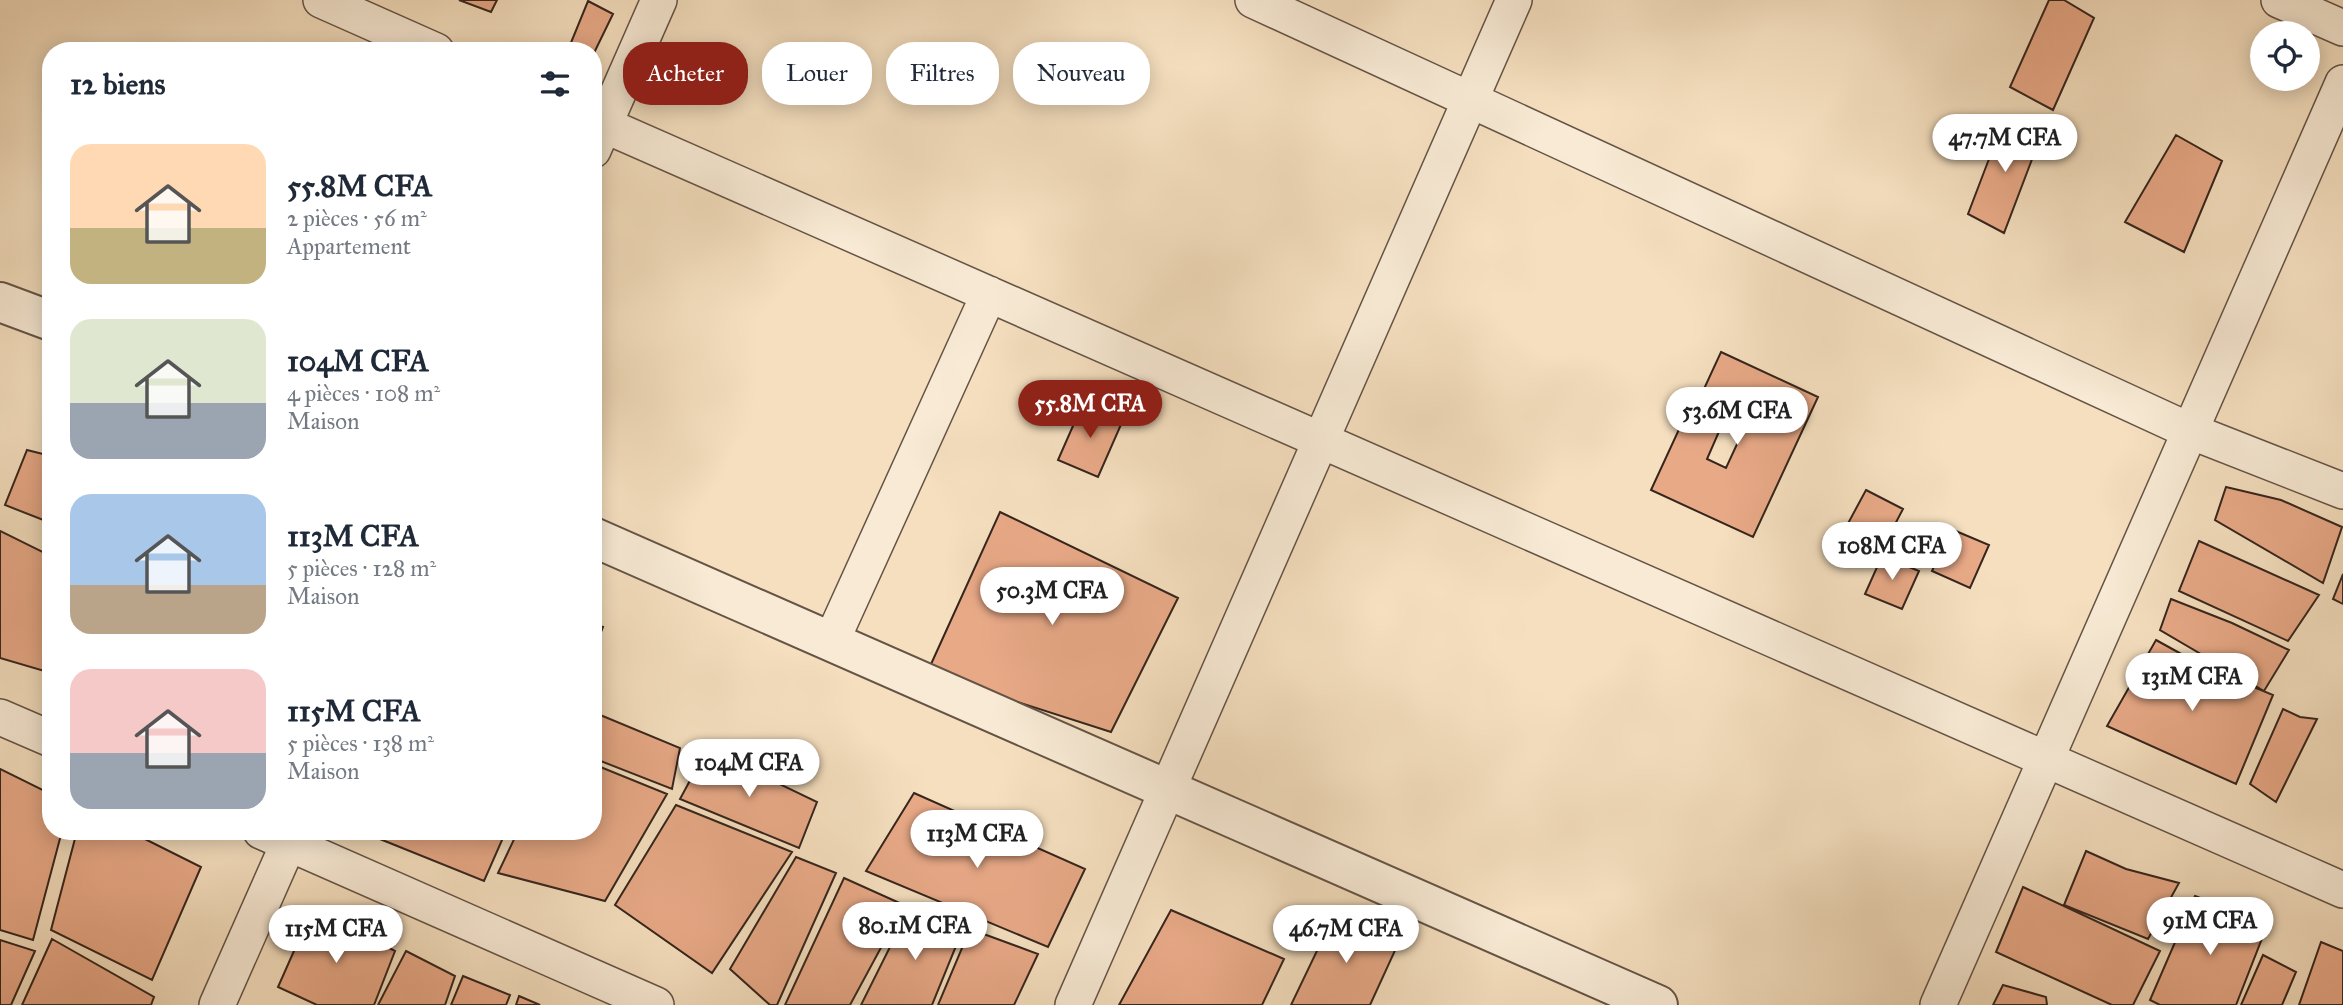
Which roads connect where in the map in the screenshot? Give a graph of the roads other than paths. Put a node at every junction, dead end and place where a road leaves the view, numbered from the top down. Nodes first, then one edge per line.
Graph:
1 (321, 0) edge
2 (659, 0) edge
3 (1253, 0) edge
4 (1514, 0) edge
5 (2279, 0) edge
6 (2343, 28) edge
7 (416, 42) edge
8 (2343, 83) edge
9 (1470, 100) junction
10 (602, 121) edge
11 (602, 134) edge
12 (989, 294) junction
13 (0, 302) edge
14 (42, 318) edge
15 (2190, 431) junction
16 (1321, 440) junction
17 (2343, 491) edge
18 (602, 541) edge
19 (831, 642) junction
20 (0, 717) edge
21 (42, 735) edge
22 (2046, 759) junction
23 (1167, 789) junction
24 (279, 840) edge
25 (292, 840) edge
26 (2343, 890) edge
27 (218, 1005) edge
28 (656, 1005) edge
29 (1073, 1005) edge
30 (1658, 1005) edge
31 (1938, 1005) edge

1 - 7 street
2 - 10 street
3 - 9 street
4 - 9 street
5 - 6 street
8 - 15 street
9 - 15 street
9 - 16 street
11 - 12 street
12 - 16 street
12 - 19 street
13 - 14 street
15 - 17 street
15 - 22 street
16 - 22 street
16 - 23 street
18 - 19 street
19 - 23 street
20 - 21 street
22 - 26 street
22 - 31 street
23 - 29 street
23 - 30 street
24 - 27 street
25 - 28 street

